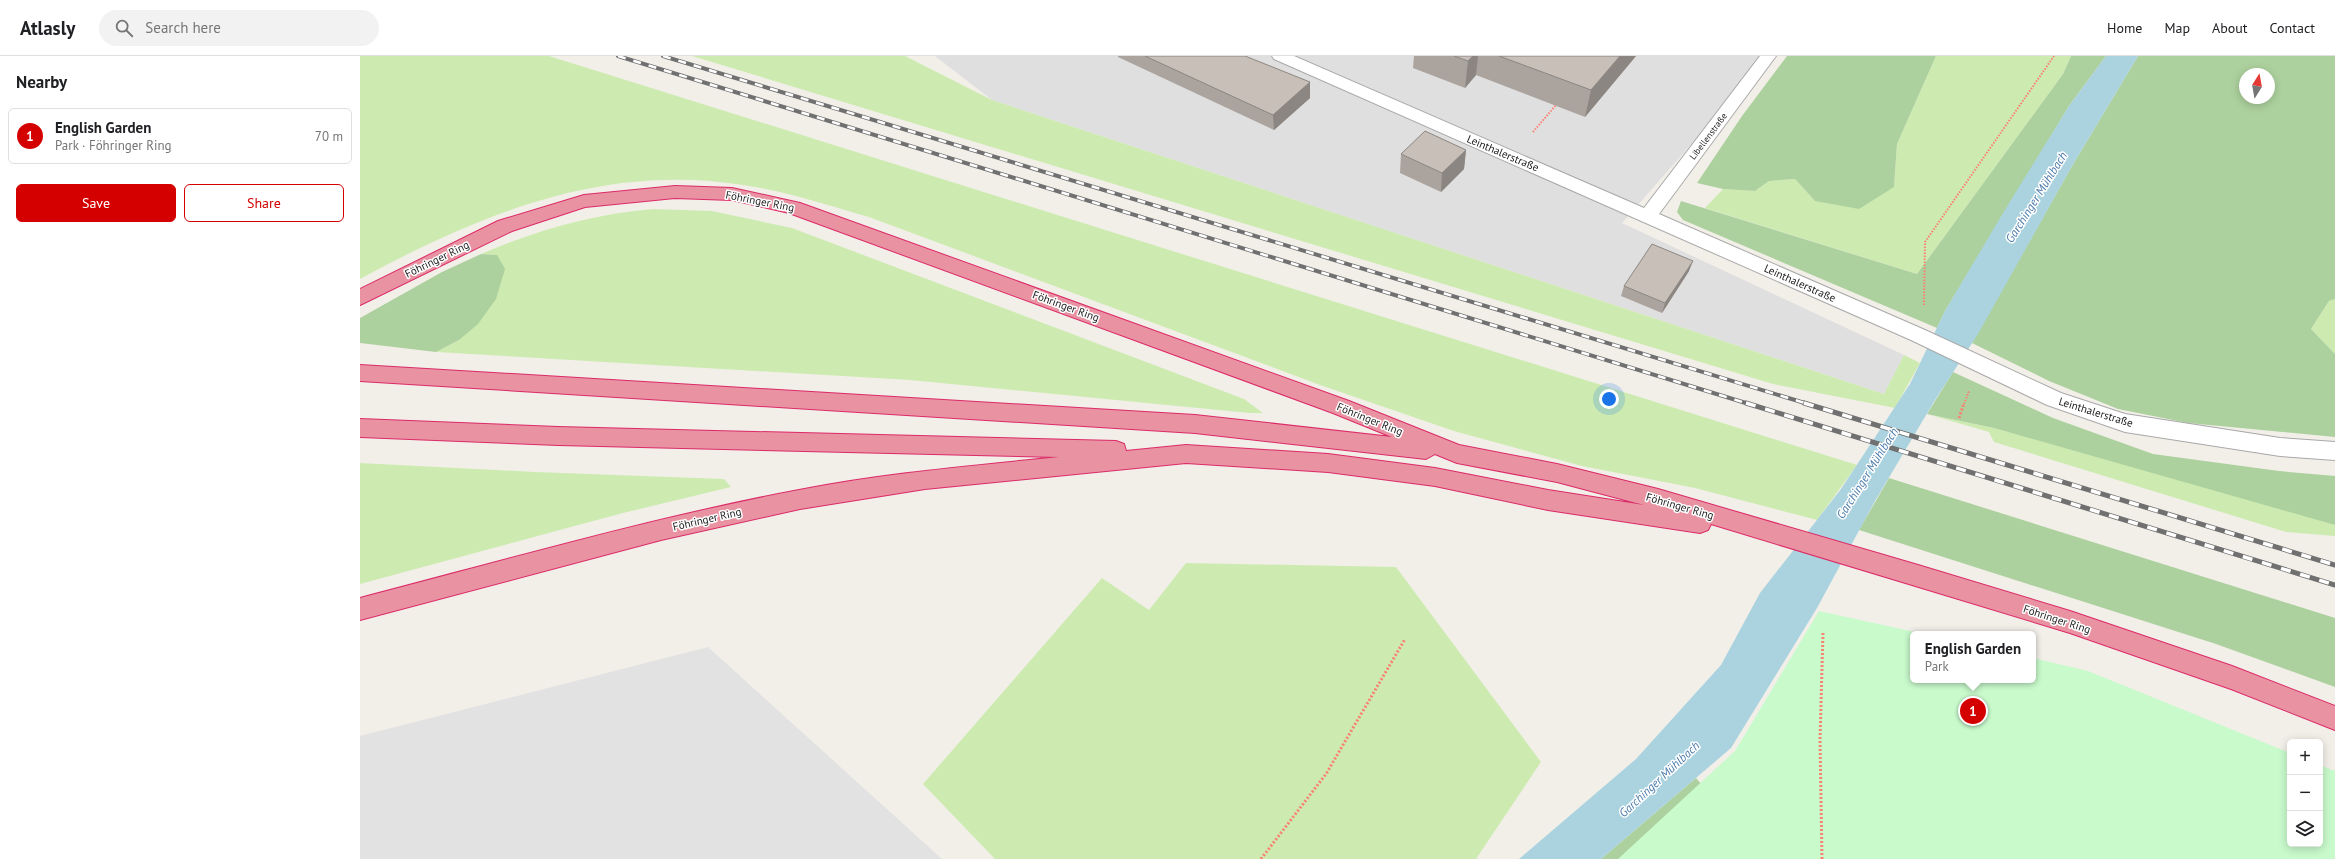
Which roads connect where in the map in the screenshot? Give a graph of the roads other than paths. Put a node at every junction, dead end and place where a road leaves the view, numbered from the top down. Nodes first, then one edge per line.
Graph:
1 (1768, 56) edge
2 (1286, 57) edge
3 (1648, 216) junction
4 (360, 298) edge
5 (360, 373) edge
6 (360, 428) edge
7 (2335, 451) edge
8 (1186, 454) junction
9 (1457, 454) junction
10 (1774, 534) junction
11 (360, 609) edge
12 (2335, 718) edge

1 - 3 street, Libellenstraße
2 - 3 street, Leinthalerstraße
3 - 7 street, Leinthalerstraße
4 - 9 highway, Föhringer Ring
5 - 9 highway
6 - 8 highway
8 - 10 highway, Föhringer Ring
8 - 11 highway, Föhringer Ring
9 - 10 highway, Föhringer Ring
10 - 12 highway, Föhringer Ring

